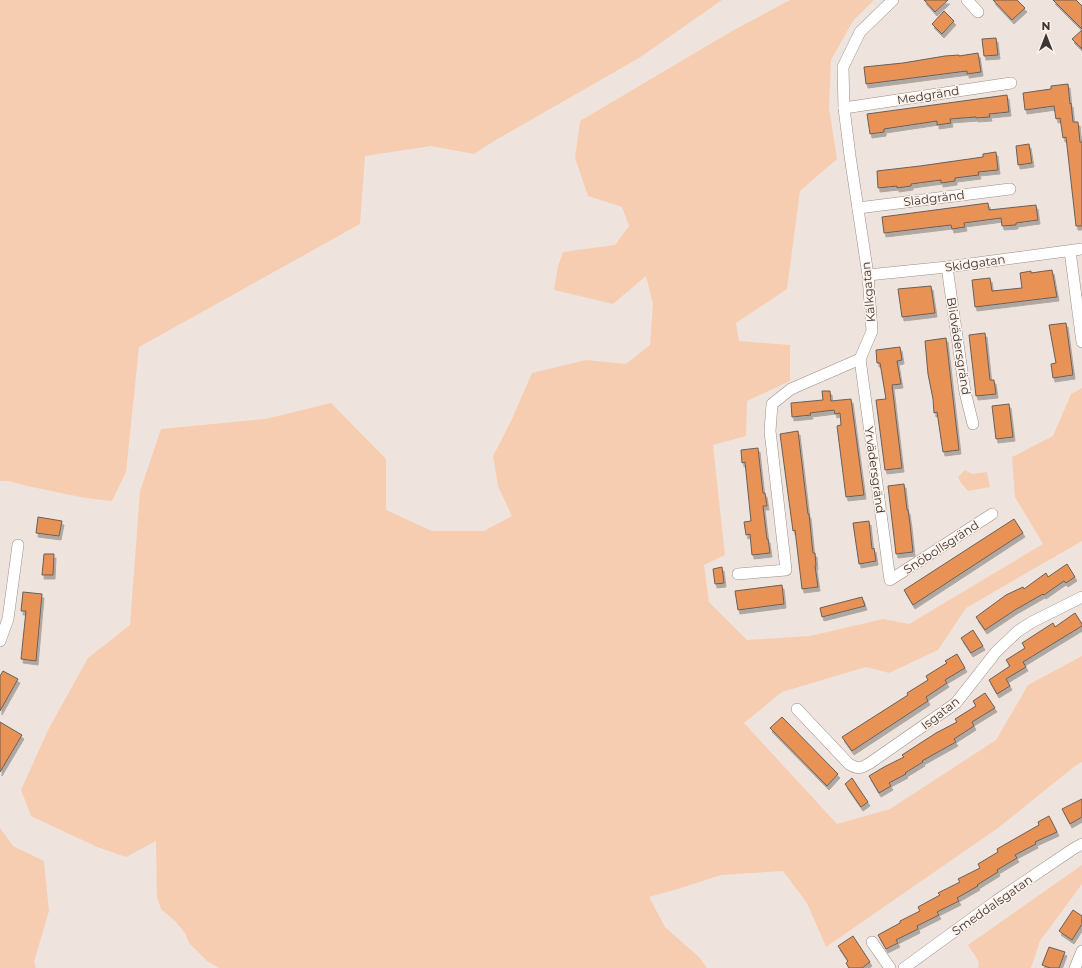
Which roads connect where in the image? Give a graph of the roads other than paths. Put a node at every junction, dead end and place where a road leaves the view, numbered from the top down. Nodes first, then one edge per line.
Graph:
1 (893, 0) edge
2 (967, 0) edge
3 (978, 12) dead end
4 (1011, 82) dead end
5 (844, 108) junction
6 (1010, 189) dead end
7 (858, 208) junction
8 (1082, 249) edge
9 (1070, 250) junction
10 (947, 267) junction
11 (868, 275) junction
12 (1082, 342) edge
13 (860, 359) junction
14 (973, 424) dead end
15 (992, 514) dead end
16 (18, 545) dead end
17 (738, 574) dead end
18 (890, 580) joint
19 (1082, 597) edge
20 (0, 641) edge
21 (797, 709) dead end
22 (1082, 844) edge
23 (872, 942) dead end
24 (1082, 951) edge
25 (890, 968) edge
26 (904, 968) edge
27 (1075, 968) edge

1 - 5 street, Kälkgatan
2 - 3 street
4 - 5 street, Medgränd
5 - 7 street, Kälkgatan
6 - 7 street, Slädgränd
7 - 11 street, Kälkgatan
8 - 9 street, Skidgatan
9 - 10 street, Skidgatan
9 - 12 street
10 - 11 street, Skidgatan
10 - 14 street, Blidvädersgränd
11 - 13 street, Kälkgatan
13 - 17 street
13 - 18 street, Yrvädersgränd
15 - 18 street, Snöbollsgränd
16 - 20 street
19 - 21 street, Isgatan
22 - 26 street, Smeddalsgatan
23 - 25 street
24 - 27 street

